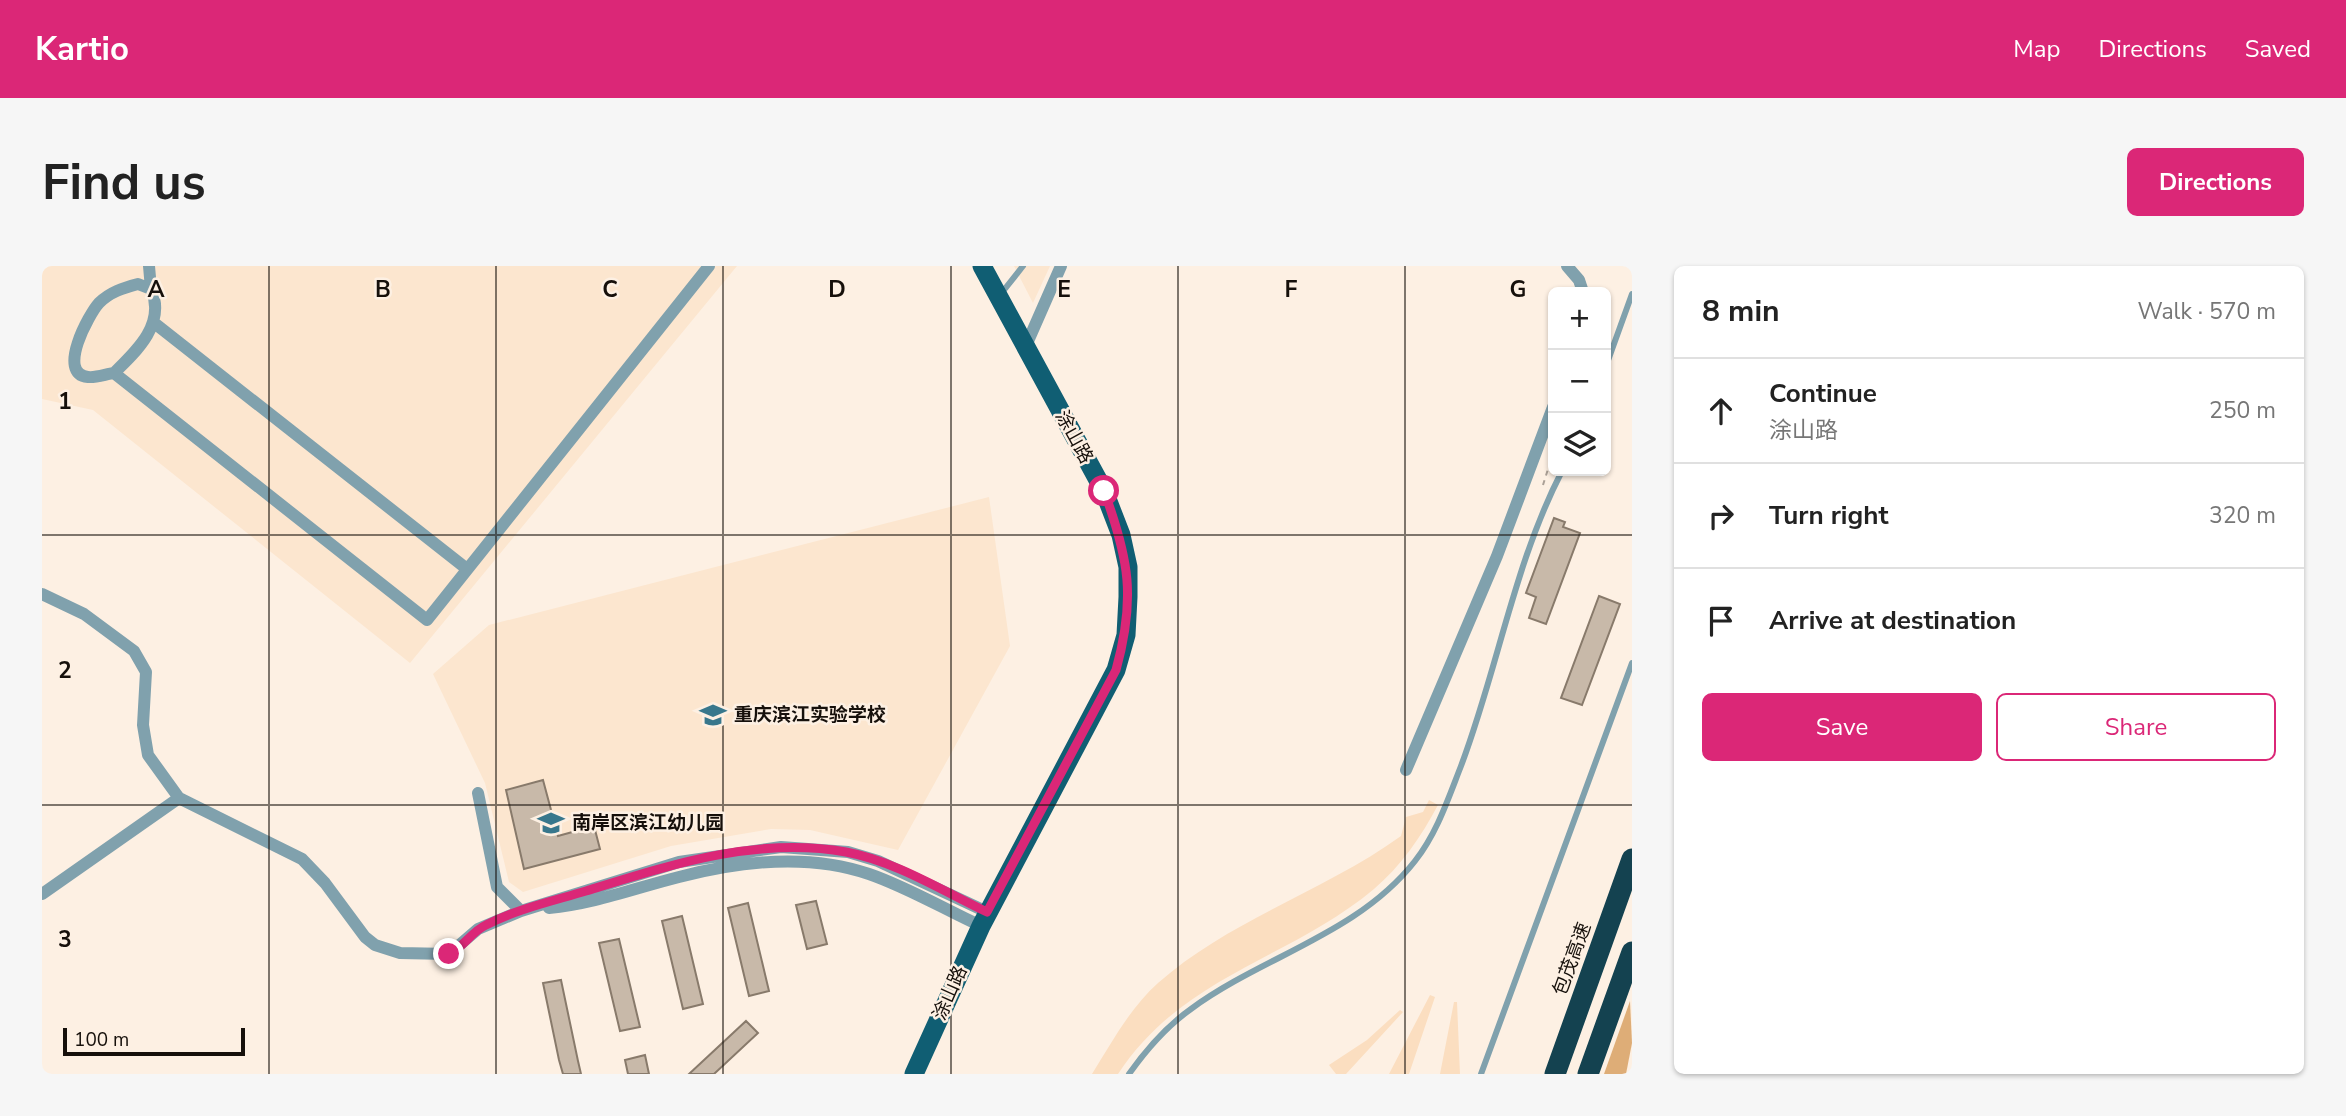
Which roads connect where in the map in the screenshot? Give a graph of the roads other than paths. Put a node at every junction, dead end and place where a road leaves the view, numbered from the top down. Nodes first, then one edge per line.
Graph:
1 (149, 266) edge
2 (709, 266) edge
3 (982, 266) edge
4 (1023, 266) edge
5 (1061, 266) edge
6 (1567, 266) edge
7 (1581, 287) edge
8 (151, 289) junction
9 (1632, 294) edge
10 (997, 299) junction
11 (153, 322) junction
12 (1025, 348) junction
13 (1611, 352) edge
14 (114, 373) junction
15 (1551, 413) edge
16 (1560, 476) edge
17 (467, 569) junction
18 (42, 594) edge
19 (1632, 663) edge
20 (1406, 770) dead end
21 (478, 793) dead end
22 (178, 798) junction
23 (1632, 859) edge
24 (42, 894) edge
25 (521, 911) junction
26 (984, 919) junction
27 (1632, 952) edge
28 (914, 1074) edge
29 (1129, 1074) edge
30 (1481, 1074) edge
31 (1555, 1074) edge
32 (1588, 1074) edge

1 - 8 street
2 - 17 street
3 - 10 main road, 涂山路
4 - 10 lane
5 - 12 street
6 - 7 street
8 - 11 street
8 - 14 street
9 - 13 lane
10 - 12 main road, 涂山路
11 - 14 street
11 - 17 street
12 - 26 main road, 涂山路
14 - 17 street
15 - 20 street
16 - 29 lane
18 - 22 street
19 - 30 lane
21 - 25 street
22 - 24 street
22 - 25 street
23 - 31 highway, 包茂高速
25 - 26 street
26 - 28 main road, 涂山路
27 - 32 highway

